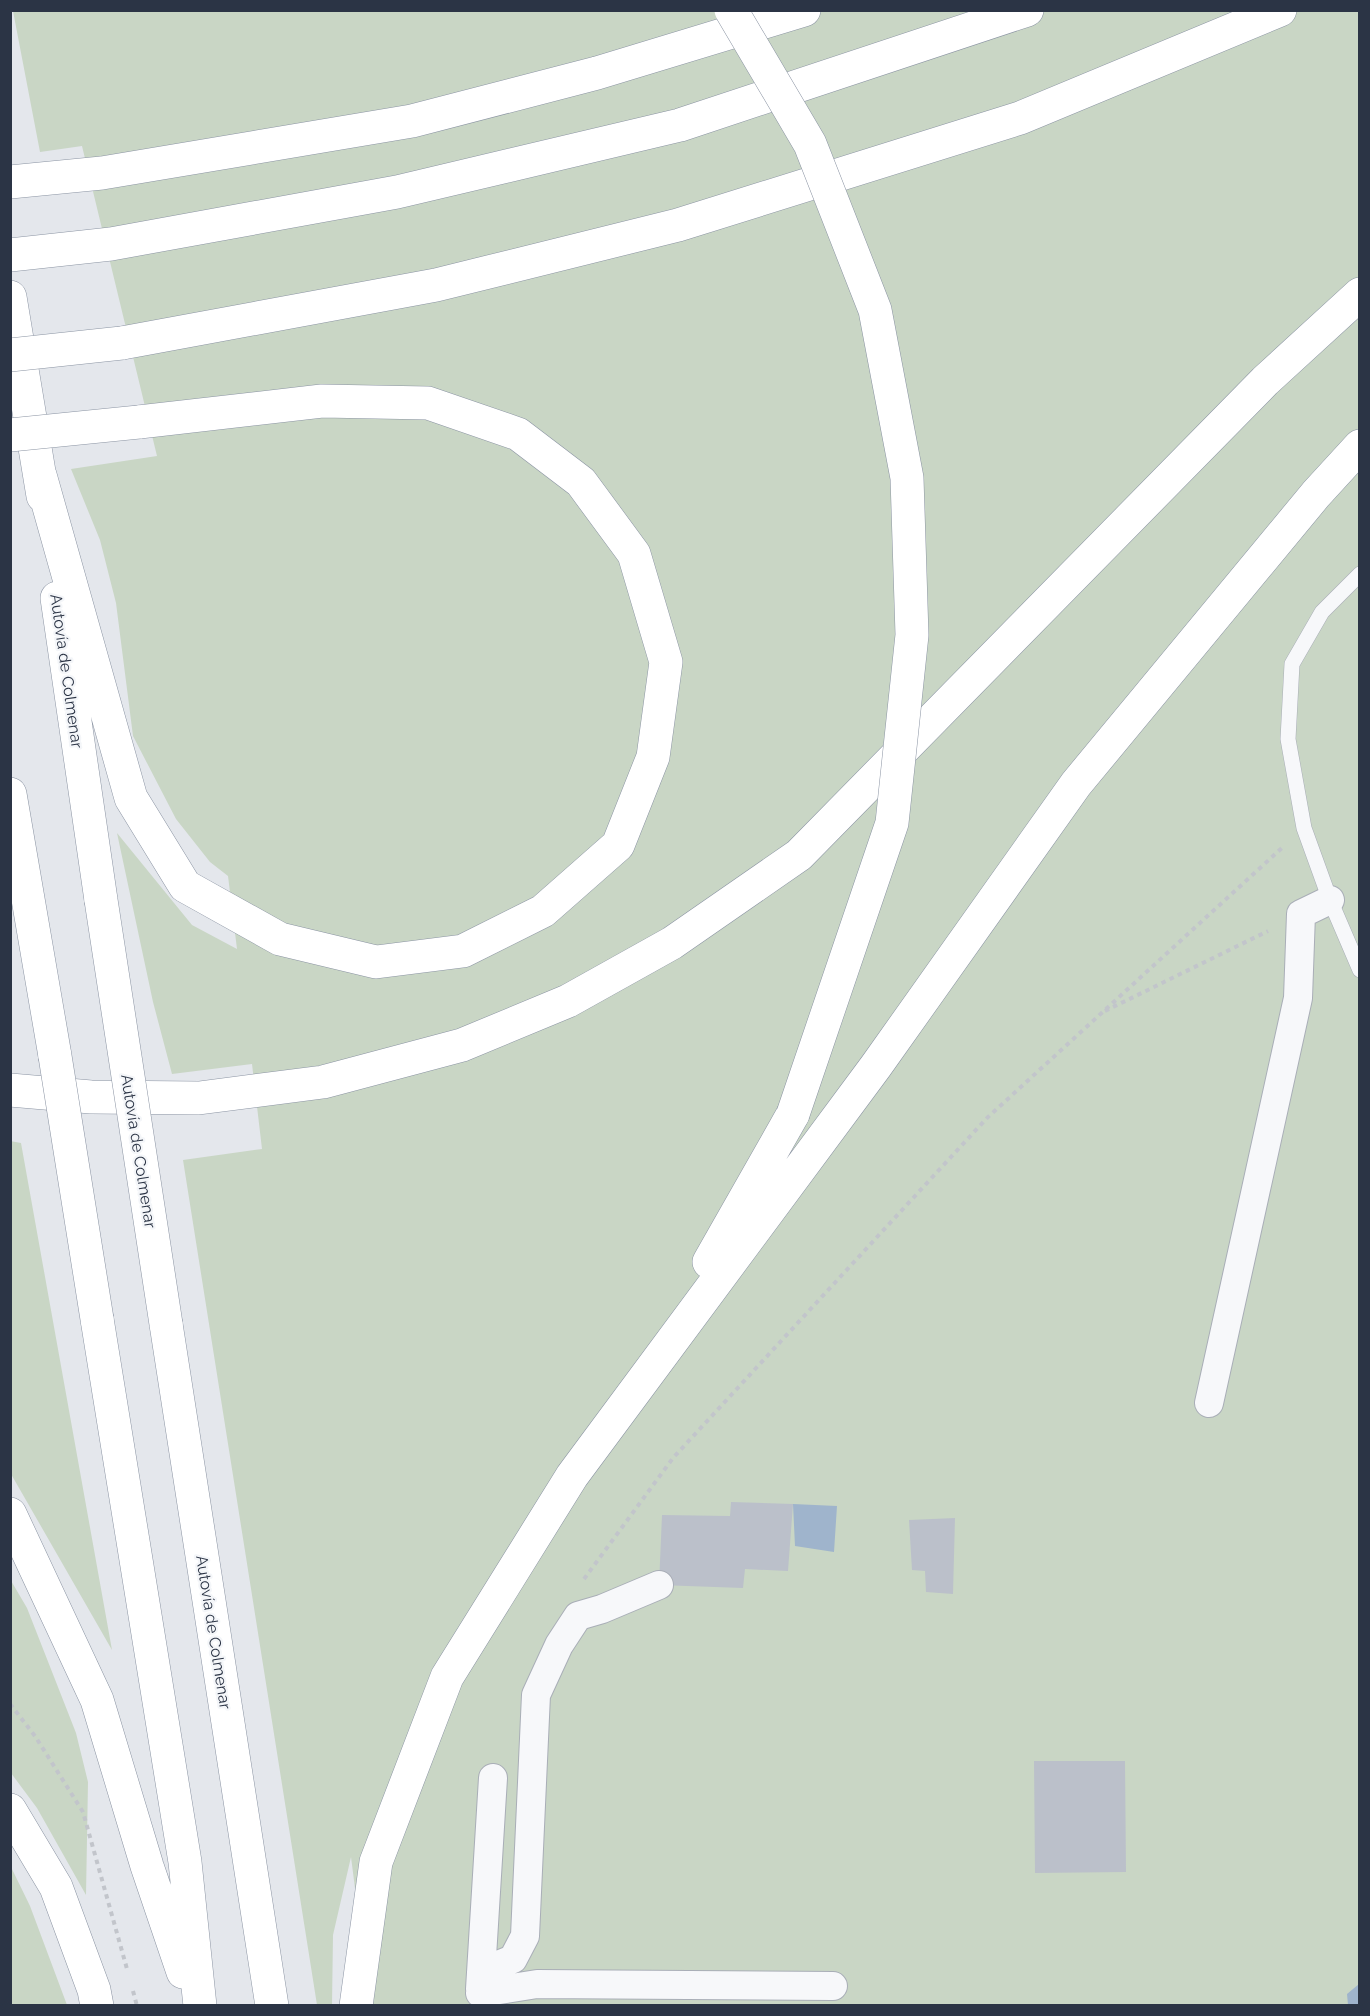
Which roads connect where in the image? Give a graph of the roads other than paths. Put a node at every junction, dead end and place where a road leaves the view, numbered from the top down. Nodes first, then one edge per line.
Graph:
1 (731, 10) edge
2 (804, 10) edge
3 (1027, 10) edge
4 (1280, 10) edge
5 (10, 182) edge
6 (10, 255) edge
7 (1359, 294) edge
8 (10, 297) edge
9 (10, 355) edge
10 (10, 435) edge
11 (1359, 447) edge
12 (40, 475) junction
13 (1359, 574) edge
14 (10, 794) edge
15 (1330, 900) junction
16 (1359, 970) edge
17 (10, 1090) edge
18 (636, 1391) junction
19 (1209, 1403) dead end
20 (10, 1514) edge
21 (659, 1585) dead end
22 (493, 1778) dead end
23 (10, 1810) edge
24 (833, 1986) dead end
25 (480, 1990) edge
26 (97, 2006) edge
27 (195, 2006) edge
28 (200, 2006) edge
29 (272, 2006) edge
30 (356, 2006) edge

1 - 18 highway, bridge
2 - 5 highway
3 - 6 highway
4 - 9 highway, bridge
7 - 17 highway
8 - 12 highway, Autovía de Colmenar
10 - 12 highway, bridge
11 - 18 highway
12 - 29 highway, Autovía de Colmenar, bridge
13 - 15 lane
14 - 28 highway, bridge
15 - 16 lane
15 - 19 street
18 - 30 highway
20 - 27 highway
21 - 25 street
22 - 25 street
23 - 26 highway
24 - 25 street

